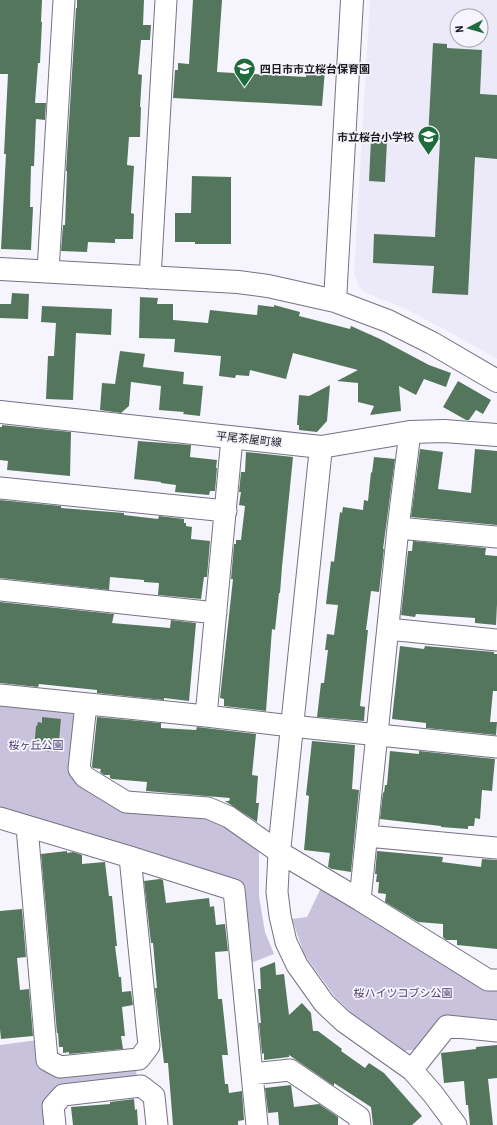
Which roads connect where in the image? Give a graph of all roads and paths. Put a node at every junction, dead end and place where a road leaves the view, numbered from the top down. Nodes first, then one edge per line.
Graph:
1 (64, 0) edge
2 (166, 0) edge
3 (352, 0) edge
4 (0, 269) edge
5 (48, 271) junction
6 (150, 278) junction
7 (335, 301) junction
8 (497, 381) edge
9 (0, 412) edge
10 (410, 432) junction
11 (497, 435) edge
12 (232, 438) junction
13 (321, 448) junction
14 (0, 488) edge
15 (226, 511) junction
16 (398, 528) junction
17 (497, 537) edge
18 (0, 590) edge
19 (216, 613) junction
20 (388, 629) junction
21 (497, 640) edge
22 (0, 696) edge
23 (86, 704) junction
24 (206, 716) junction
25 (292, 726) junction
26 (376, 734) junction
27 (497, 747) edge
28 (0, 818) edge
29 (27, 827) junction
30 (367, 836) junction
31 (497, 848) edge
32 (279, 852) junction
33 (130, 857) junction
34 (360, 900) junction
35 (497, 980) edge
36 (497, 1031) edge
37 (412, 1070) junction
38 (252, 1074) junction
39 (55, 1125) edge
40 (157, 1125) edge
41 (257, 1125) edge
42 (360, 1125) edge
43 (456, 1125) edge

1 - 5 street
2 - 6 street
3 - 7 street
4 - 5 street
5 - 6 street
6 - 7 street
7 - 8 street
9 - 12 street, 平尾茶屋町線
10 - 11 street, 平尾茶屋町線
10 - 13 street, 平尾茶屋町線
10 - 16 street
12 - 13 street, 平尾茶屋町線
12 - 15 street
13 - 25 street
14 - 15 street
15 - 19 street
16 - 17 street
16 - 20 street
18 - 19 street
19 - 24 street
20 - 21 street
20 - 26 street
22 - 23 street
23 - 24 street
23 - 32 street
24 - 25 street
25 - 26 street
25 - 32 street
26 - 27 street
26 - 30 street
28 - 29 street
29 - 33 street
29 - 33 street
30 - 31 street
30 - 34 street
32 - 34 street
32 - 37 street
33 - 38 street
34 - 35 street
36 - 37 street
37 - 43 street
38 - 41 street
38 - 42 street
39 - 40 street

